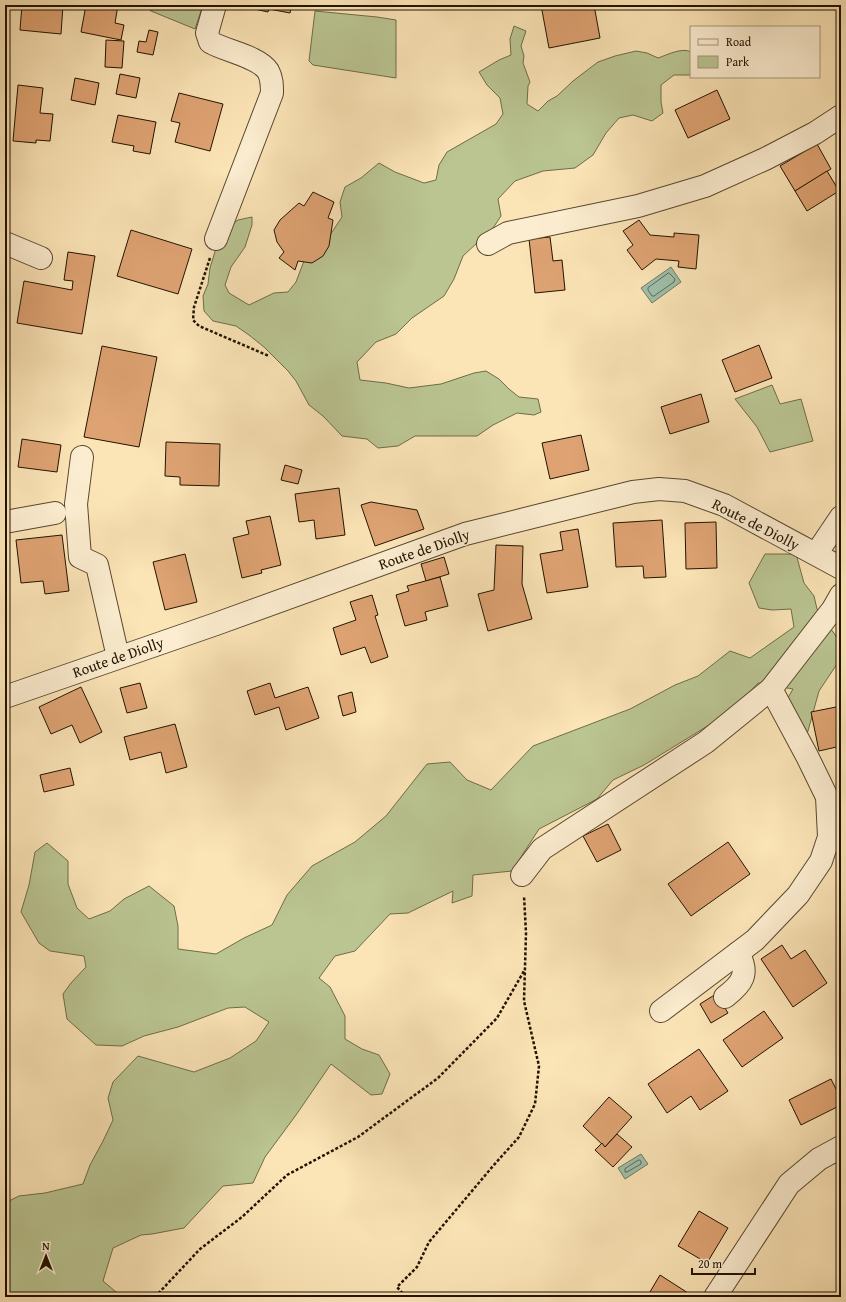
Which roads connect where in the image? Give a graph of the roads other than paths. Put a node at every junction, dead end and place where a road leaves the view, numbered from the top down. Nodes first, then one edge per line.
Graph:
1 (215, 5) edge
2 (841, 116) edge
3 (216, 238) road end
4 (5, 243) edge
5 (488, 244) dead end
6 (41, 258) dead end
7 (82, 457) dead end
8 (55, 513) dead end
9 (841, 517) edge
10 (5, 522) edge
11 (816, 554) junction
12 (841, 568) edge
13 (841, 596) edge
14 (118, 657) junction
15 (770, 689) junction
16 (5, 697) edge
17 (522, 875) road end
18 (738, 953) junction
19 (725, 997) dead end
20 (661, 1011) dead end
21 (841, 1147) edge
22 (715, 1297) edge

1 - 3 street
2 - 5 street
4 - 6 street
7 - 14 street
8 - 10 street
9 - 11 street
11 - 12 street, Route de Diolly
11 - 14 street, Route de Diolly
13 - 15 street
14 - 16 street, Route de Diolly
15 - 17 street
15 - 18 street
18 - 19 street
18 - 20 street
21 - 22 street

